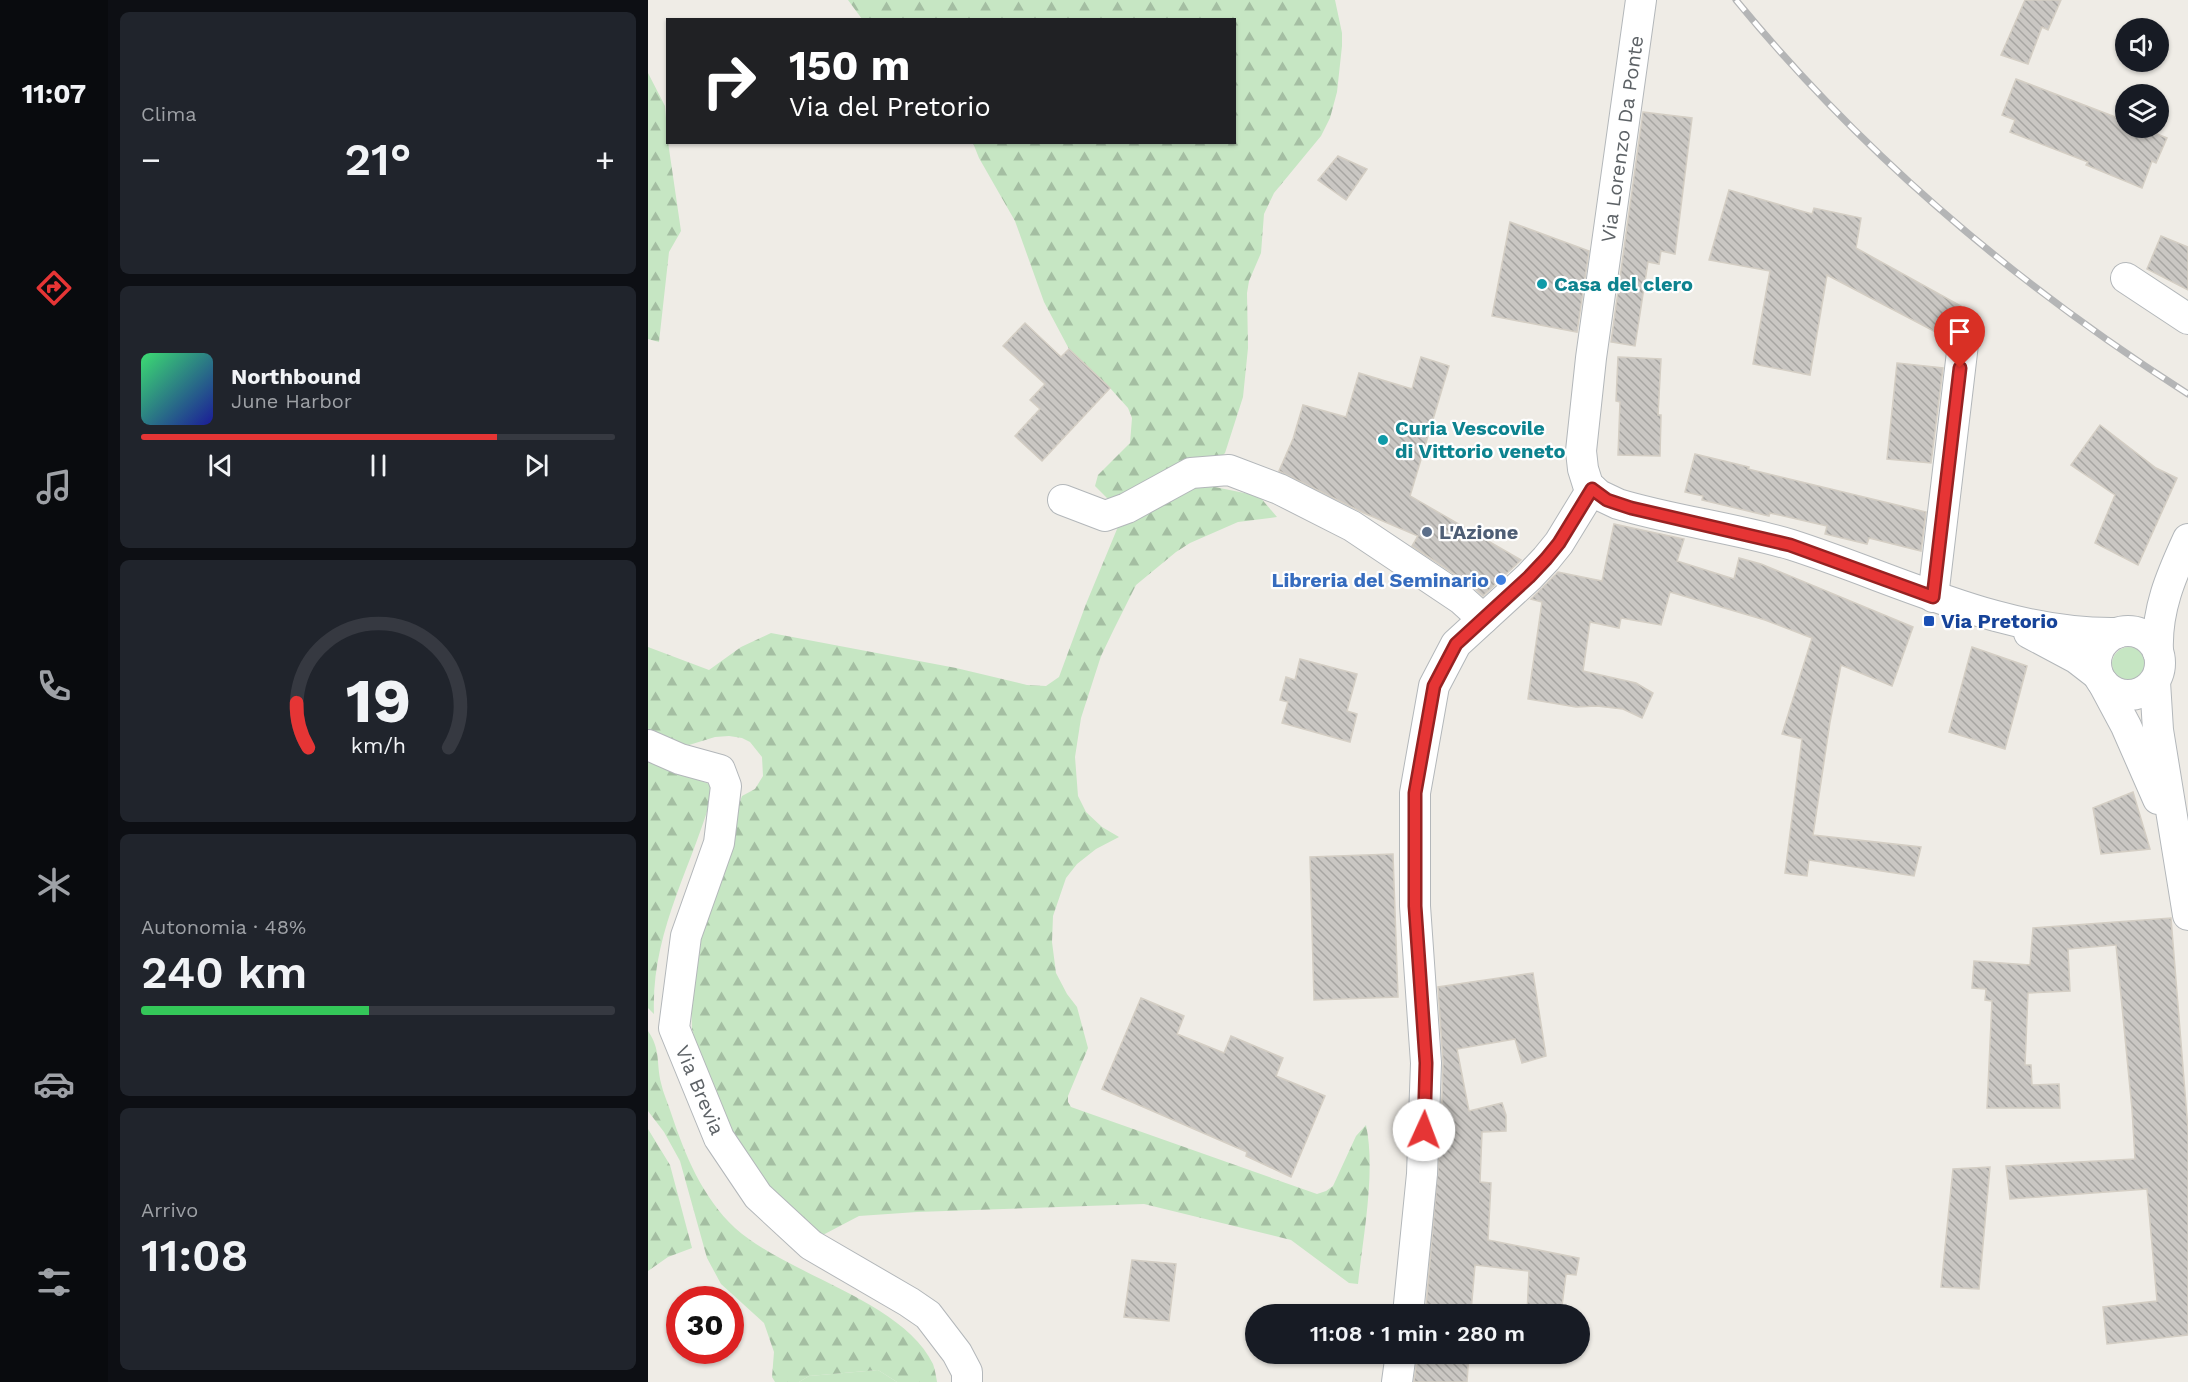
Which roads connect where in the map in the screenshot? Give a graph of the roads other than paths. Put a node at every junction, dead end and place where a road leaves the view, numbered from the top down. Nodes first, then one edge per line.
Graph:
1 (1641, 0) edge
2 (2126, 278) dead end
3 (2188, 319) edge
4 (1963, 344) dead end
5 (1592, 489) junction
6 (1063, 500) dead end
7 (2188, 538) edge
8 (1933, 597) junction
9 (1994, 616) junction
10 (1483, 619) junction
11 (2117, 633) junction
12 (2158, 652) junction
13 (2101, 679) junction
14 (2155, 682) junction
15 (648, 745) edge
16 (2178, 849) junction
17 (2188, 915) edge
18 (1409, 1304) edge
19 (1399, 1364) edge
20 (967, 1382) edge
21 (1397, 1382) edge

1 - 5 street, Via Lorenzo Da Ponte
2 - 3 street
4 - 8 street
5 - 8 street
5 - 10 street
6 - 10 street
7 - 12 street
8 - 9 street
9 - 11 street
9 - 13 street
10 - 18 street
11 - 12 street
11 - 13 street
12 - 14 street
13 - 14 street
13 - 16 street
14 - 16 street
15 - 20 street, Via Brevia
16 - 17 street
19 - 21 street

